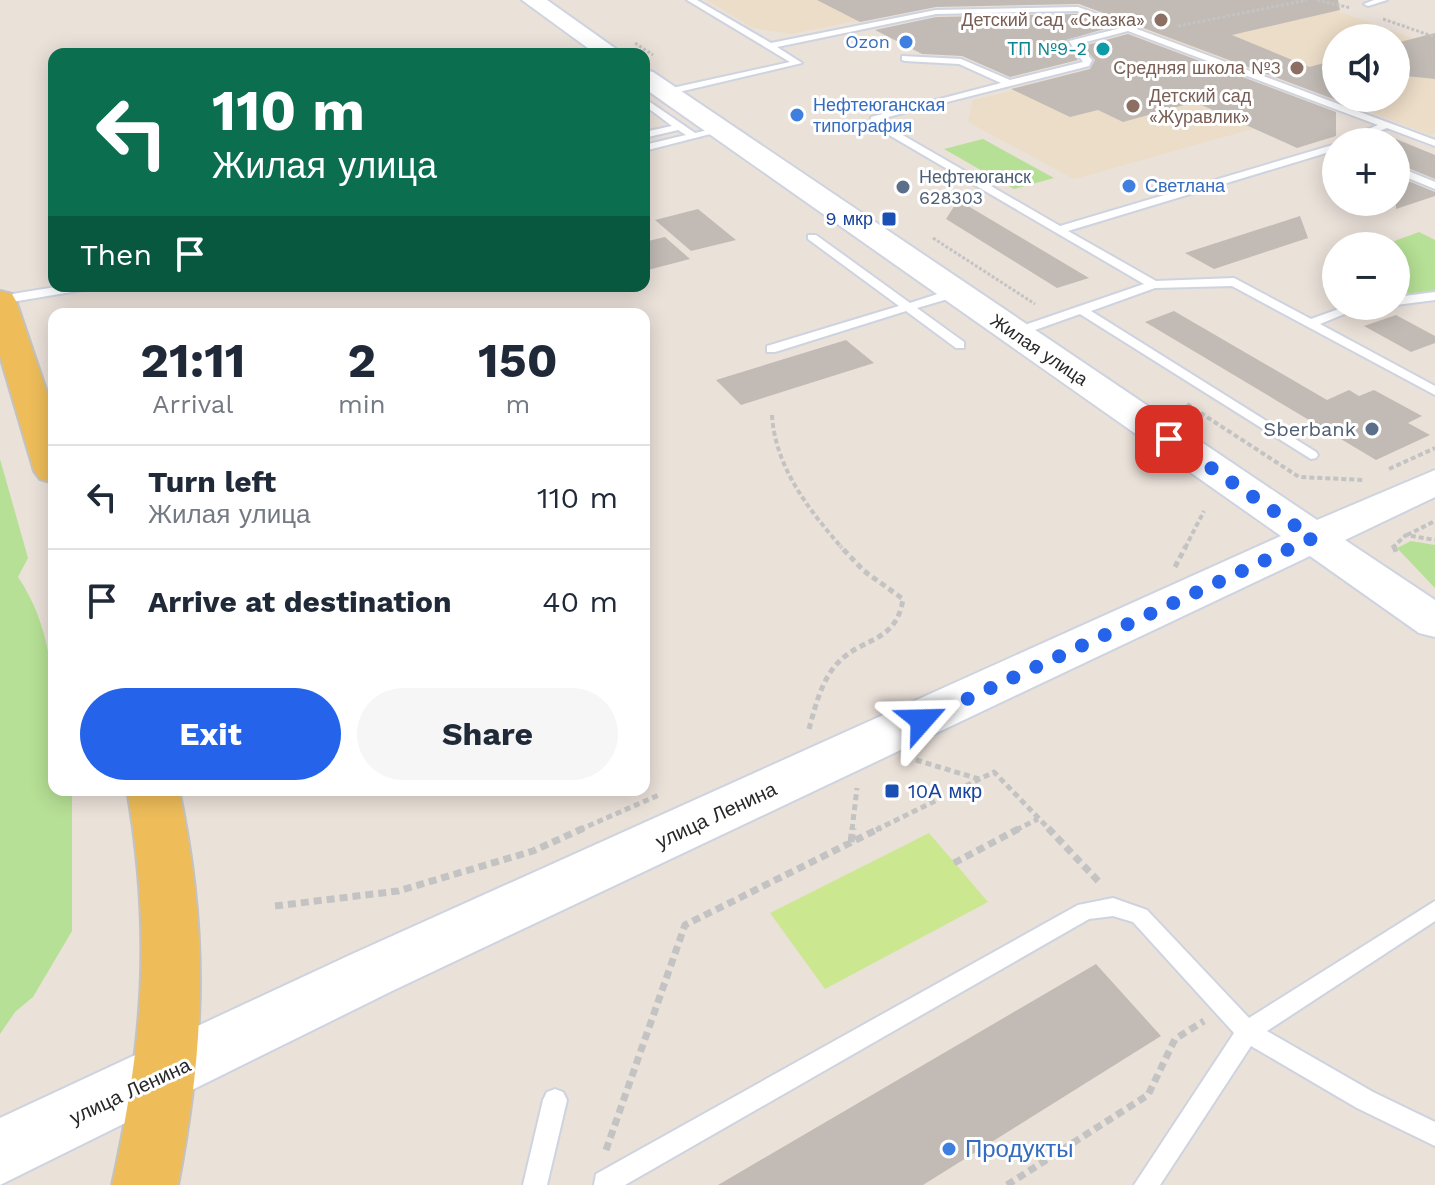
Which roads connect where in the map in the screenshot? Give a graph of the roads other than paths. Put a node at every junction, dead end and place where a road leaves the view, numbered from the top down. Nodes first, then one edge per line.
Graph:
1 (533, 0) edge
2 (691, 0) edge
3 (1383, 0) edge
4 (1368, 4) dead end
5 (1129, 28) junction
6 (770, 46) junction
7 (602, 48) edge
8 (905, 58) dead end
9 (809, 62) dead end
10 (798, 63) junction
11 (1011, 84) junction
12 (658, 87) edge
13 (1387, 125) junction
14 (680, 127) junction
15 (1379, 128) edge
16 (708, 133) junction
17 (650, 134) edge
18 (1435, 143) edge
19 (650, 148) edge
20 (1322, 151) edge
21 (1410, 175) edge
22 (1435, 186) edge
23 (1059, 230) junction
24 (812, 237) dead end
25 (1154, 285) junction
26 (48, 292) edge
27 (954, 293) junction
28 (1435, 296) edge
29 (0, 300) edge
30 (1410, 301) edge
31 (908, 307) junction
32 (1081, 310) junction
33 (1322, 319) edge
34 (1311, 323) junction
35 (1014, 333) junction
36 (960, 345) dead end
37 (771, 349) dead end
38 (1435, 391) edge
39 (48, 445) edge
40 (1311, 455) dead end
41 (1435, 482) edge
42 (1313, 538) junction
43 (1435, 622) edge
44 (154, 796) edge
45 (1435, 910) edge
46 (1247, 1032) junction
47 (167, 1074) junction
48 (555, 1100) dead end
49 (1435, 1134) edge
50 (0, 1152) edge
51 (605, 1183) road end
52 (145, 1185) edge
53 (535, 1185) edge
54 (1146, 1185) edge

1 - 7 main road
2 - 6 lane
3 - 4 lane
5 - 6 lane
5 - 11 lane
5 - 13 lane
6 - 10 lane
8 - 11 lane
9 - 10 lane
10 - 12 lane
11 - 23 lane
12 - 14 lane
12 - 16 main road, Жилая улица
13 - 15 lane
13 - 18 lane
14 - 16 lane
14 - 17 lane
16 - 19 lane
16 - 27 main road, Жилая улица
20 - 23 lane
21 - 22 lane
23 - 25 lane
24 - 31 lane
25 - 32 lane
25 - 34 lane
26 - 29 lane
27 - 31 lane
27 - 35 main road, Жилая улица
28 - 30 lane
29 - 39 main road
31 - 36 lane
31 - 37 lane
32 - 35 lane
32 - 40 lane
33 - 34 lane
34 - 38 lane
35 - 42 main road, Жилая улица
41 - 42 main road, улица Ленина
42 - 43 main road, Жилая улица
42 - 47 main road, улица Ленина
44 - 47 main road
45 - 46 lane
46 - 49 lane
46 - 51 lane
46 - 54 lane
47 - 50 main road, улица Ленина
47 - 52 main road
48 - 53 lane

